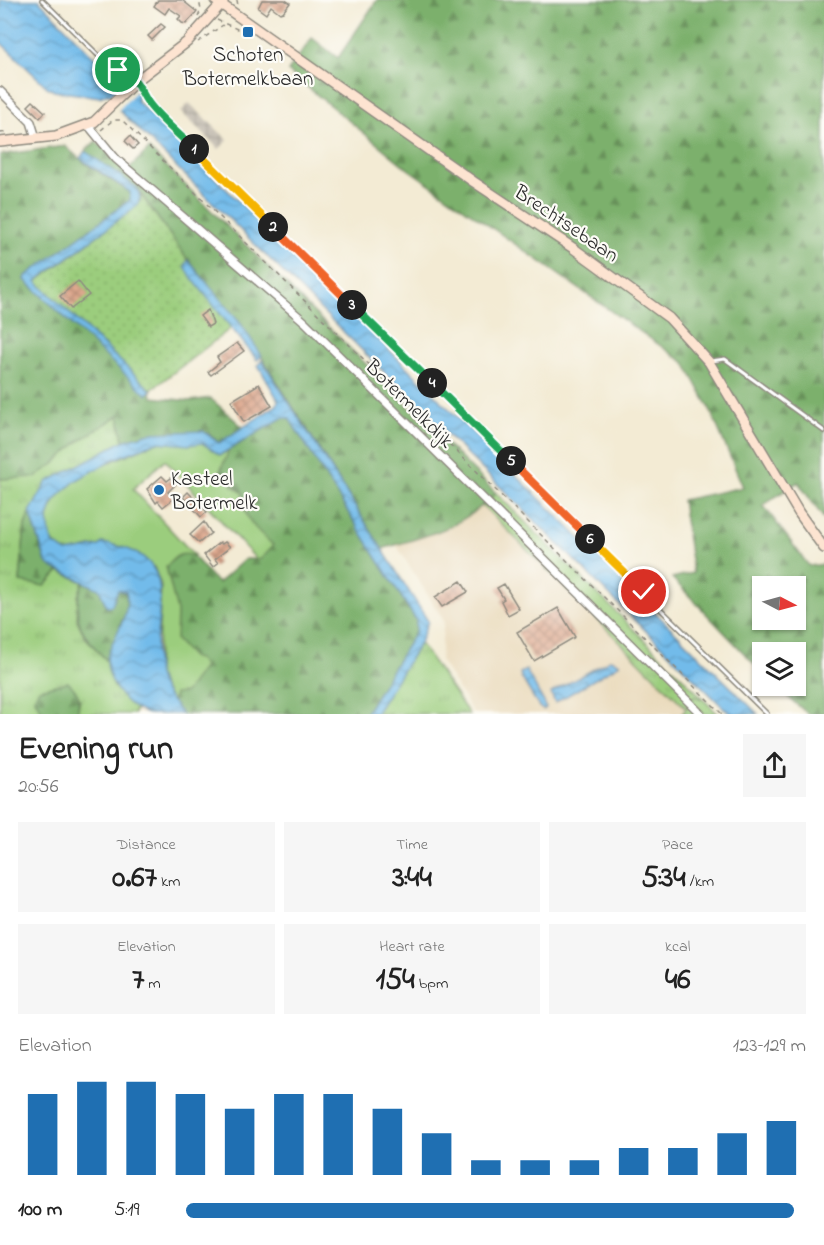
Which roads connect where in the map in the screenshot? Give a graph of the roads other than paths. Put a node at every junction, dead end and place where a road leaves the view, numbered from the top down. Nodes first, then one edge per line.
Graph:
1 (42, 0) edge
2 (220, 2) edge
3 (134, 83) junction
4 (0, 91) edge
5 (88, 125) junction
6 (36, 138) junction
7 (0, 142) edge
8 (709, 362) junction
9 (824, 431) edge
10 (822, 543) edge
11 (699, 713) edge
12 (767, 714) edge

1 - 3 lane
2 - 3 main road
2 - 8 main road, Brechtsebaan
3 - 5 main road
3 - 12 lane
4 - 6 street
5 - 6 main road
5 - 11 street, Botermelkdijk
6 - 7 main road
8 - 9 lane
8 - 10 main road, Brechtsebaan

